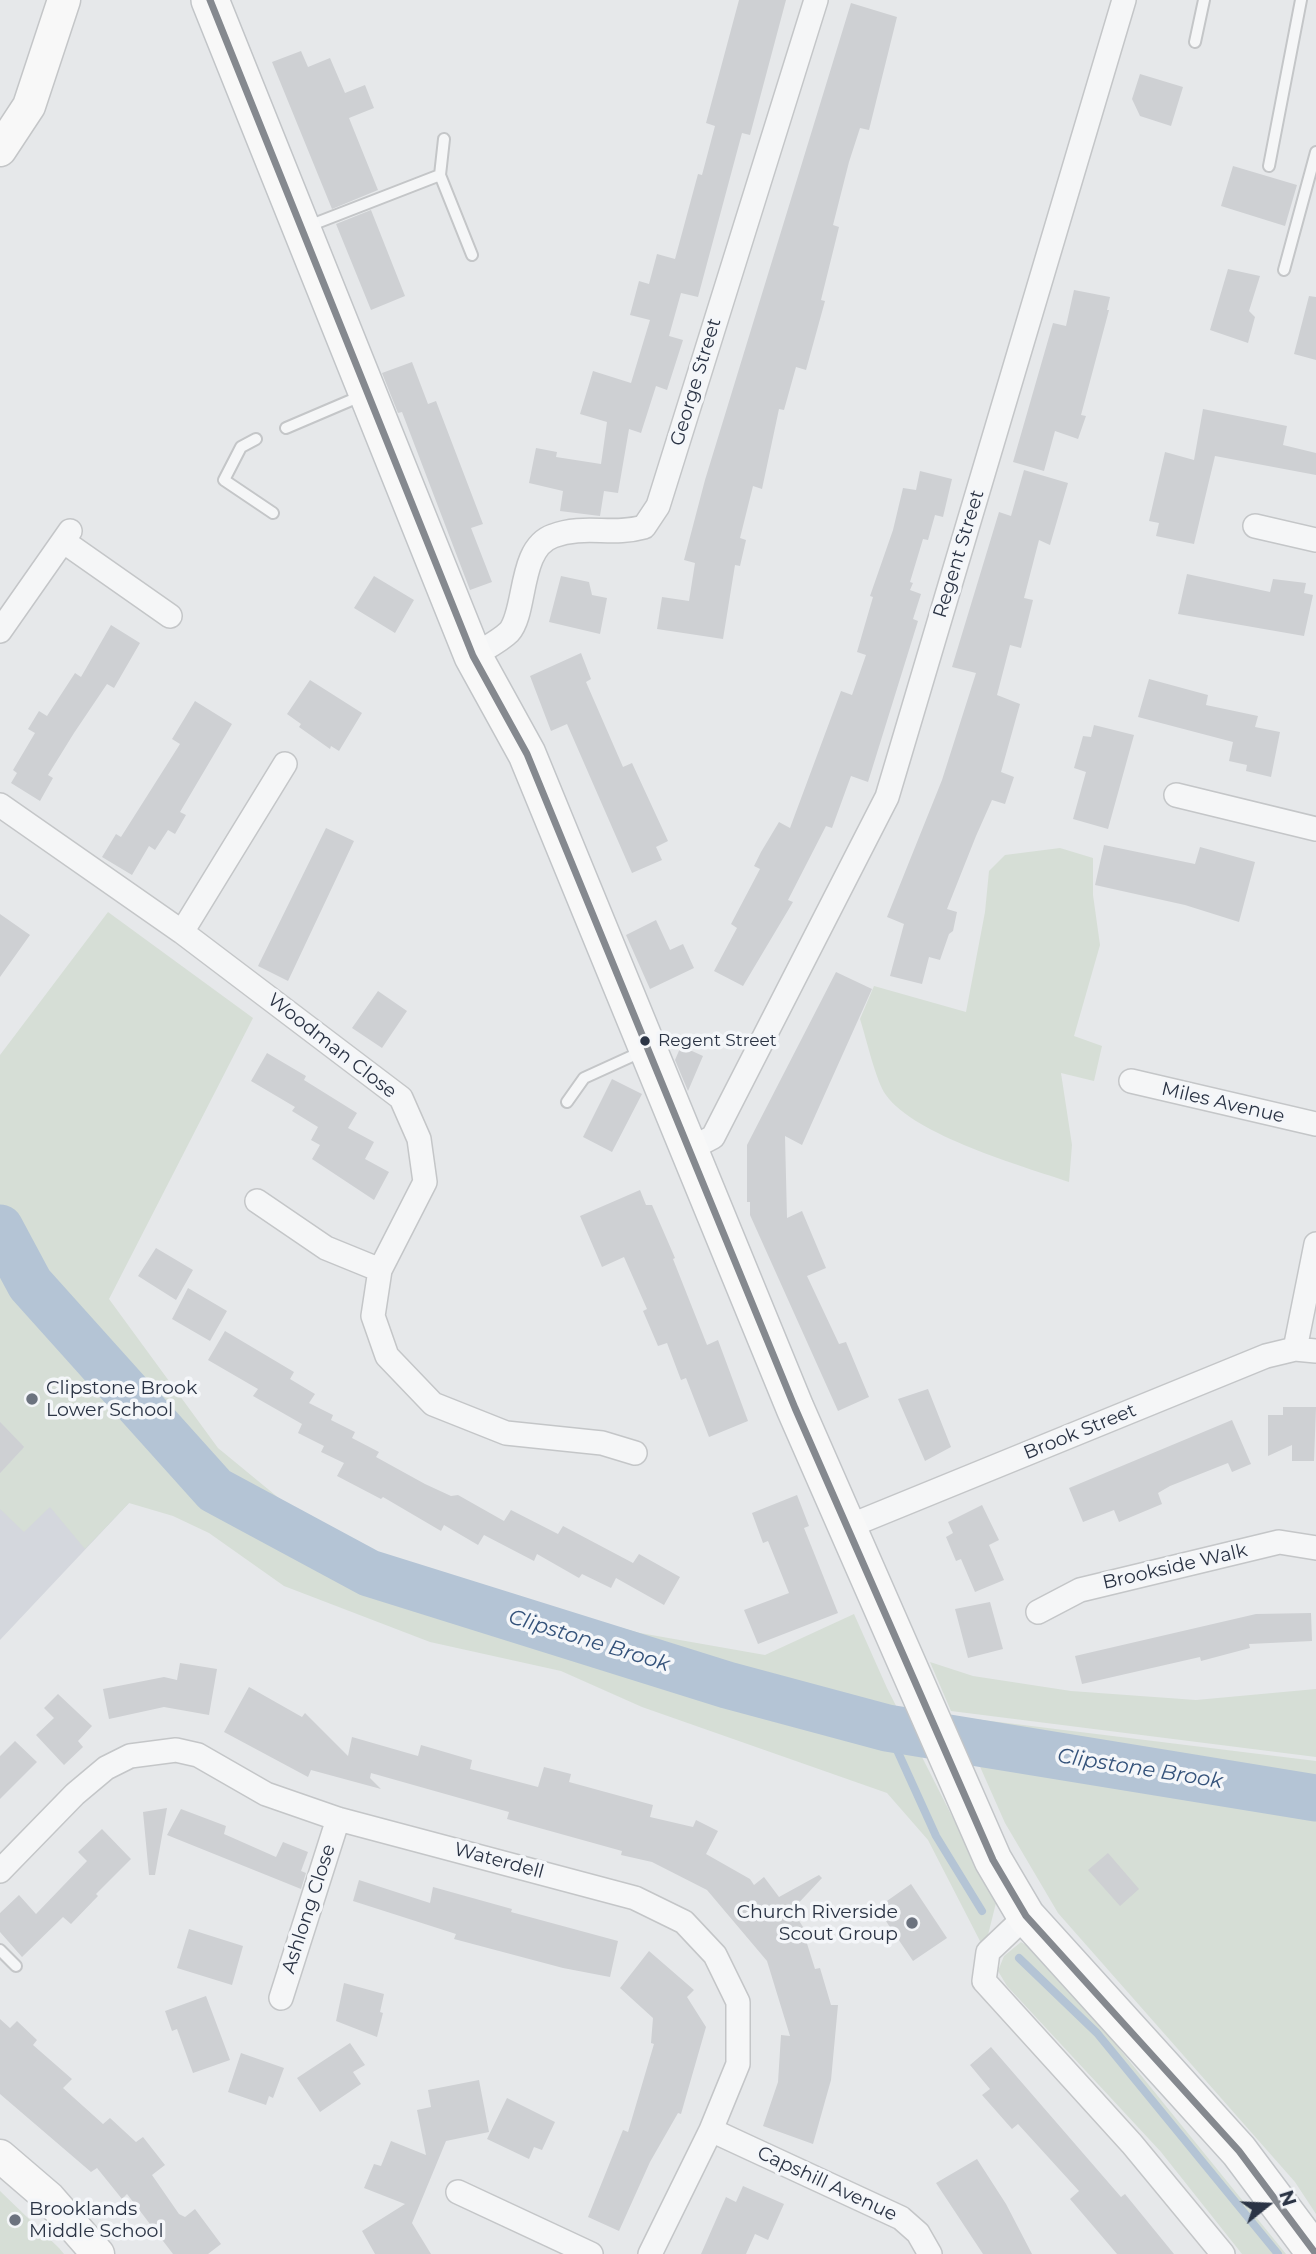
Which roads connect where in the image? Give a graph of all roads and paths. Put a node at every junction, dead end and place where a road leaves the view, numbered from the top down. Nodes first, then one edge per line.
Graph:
1 (64, 0) edge
2 (210, 0) edge
3 (816, 0) edge
4 (1124, 0) edge
5 (1204, 0) edge
6 (1301, 0) edge
7 (1195, 42) dead end
8 (444, 139) dead end
9 (0, 150) edge
10 (1316, 152) edge
11 (1269, 166) dead end
12 (440, 175) junction
13 (300, 229) junction
14 (472, 254) dead end
15 (1284, 270) dead end
16 (367, 393) junction
17 (286, 428) dead end
18 (256, 439) dead end
19 (273, 513) dead end
20 (1255, 526) dead end
21 (1316, 540) edge
22 (170, 616) dead end
23 (0, 631) edge
24 (473, 656) junction
25 (285, 764) dead end
26 (1175, 795) dead end
27 (0, 805) edge
28 (1316, 830) edge
29 (181, 932) junction
30 (647, 1049) junction
31 (1130, 1081) dead end
32 (567, 1102) dead end
33 (1316, 1124) edge
34 (688, 1150) junction
35 (257, 1201) dead end
36 (1316, 1244) edge
37 (380, 1270) junction
38 (1305, 1350) edge
39 (635, 1453) dead end
40 (847, 1527) junction
41 (1316, 1548) edge
42 (1038, 1612) dead end
43 (338, 1819) junction
44 (0, 1871) edge
45 (1026, 1916) junction
46 (0, 1950) edge
47 (16, 1966) dead end
48 (281, 1998) dead end
49 (711, 2130) junction
50 (0, 2156) edge
51 (458, 2192) dead end
52 (89, 2247) edge
53 (590, 2254) edge
54 (650, 2254) edge
55 (930, 2254) edge
56 (1223, 2254) edge
57 (1316, 2254) edge

1 - 9 street
2 - 13 main road
3 - 24 street, George Street
4 - 34 street, Regent Street
5 - 7 lane
6 - 11 lane
8 - 12 lane
10 - 15 lane
12 - 13 lane
12 - 14 lane
13 - 16 main road
16 - 17 lane
16 - 24 main road
18 - 19 lane
20 - 21 street
22 - 23 street
24 - 30 main road
25 - 29 street
26 - 28 street
27 - 29 street, Woodman Close
29 - 37 street, Woodman Close
30 - 32 lane
30 - 34 main road
31 - 33 street, Miles Avenue
34 - 40 main road
35 - 37 street
36 - 38 street
37 - 39 street, Woodman Close
38 - 40 street, Brook Street
40 - 45 main road
41 - 42 street, Brookside Walk
43 - 44 street, Waterdell
43 - 48 street, Ashlong Close
43 - 49 street, Waterdell
45 - 56 street
45 - 57 main road
46 - 47 lane
49 - 54 street, Waterdell
49 - 55 street, Capshill Avenue
50 - 52 street
51 - 53 street

